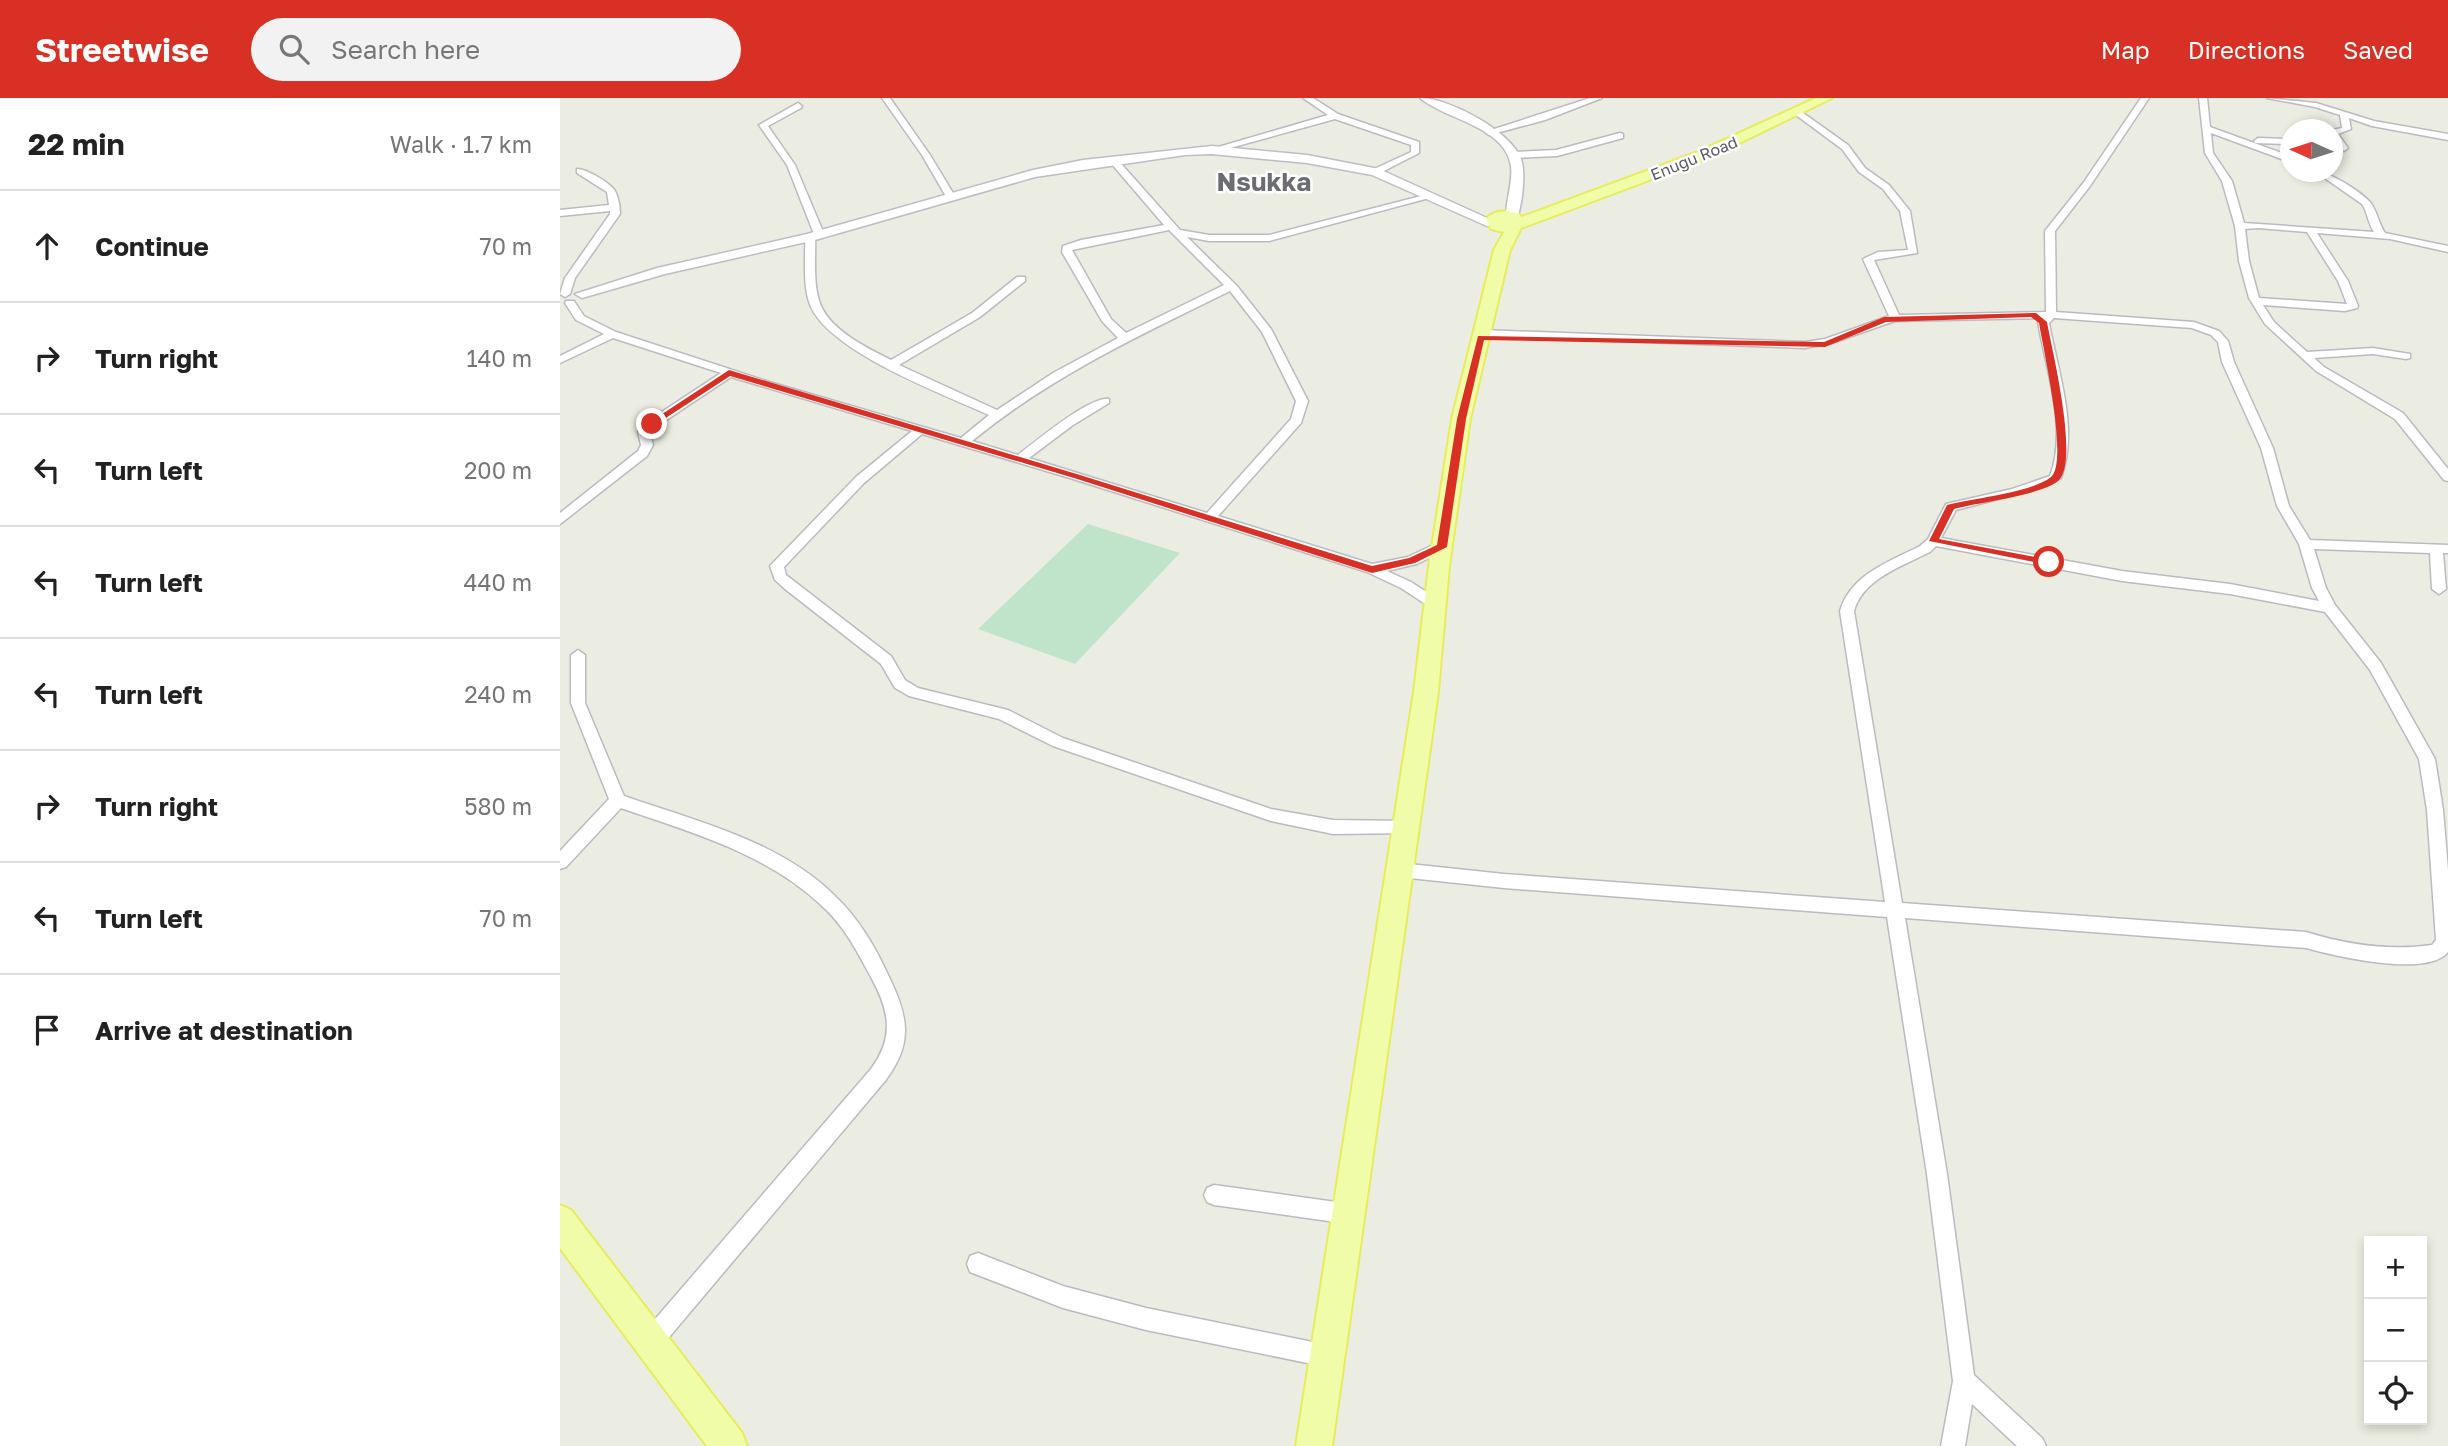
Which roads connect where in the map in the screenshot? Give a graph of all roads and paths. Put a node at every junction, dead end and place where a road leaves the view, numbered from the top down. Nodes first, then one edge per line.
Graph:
1 (886, 98) edge
2 (1307, 98) edge
3 (1426, 98) edge
4 (1598, 98) edge
5 (1812, 98) edge
6 (1826, 98) edge
7 (2145, 98) edge
8 (2203, 98) edge
9 (2270, 98) edge
10 (798, 106) dead end
11 (1799, 113) junction
12 (2344, 114) junction
13 (1335, 116) junction
14 (2206, 128) junction
15 (2343, 130) edge
16 (1489, 132) junction
17 (1620, 136) dead end
18 (2448, 137) edge
19 (2245, 140) junction
20 (2280, 142) edge
21 (1212, 150) junction
22 (2280, 154) edge
23 (1513, 155) junction
24 (1113, 160) junction
25 (580, 171) dead end
26 (1375, 172) junction
27 (2336, 182) edge
28 (1426, 196) junction
29 (951, 198) junction
30 (616, 207) junction
31 (560, 213) edge
32 (1506, 219) junction
33 (2238, 221) junction
34 (1175, 230) junction
35 (2311, 231) junction
36 (815, 235) junction
37 (2382, 236) junction
38 (1209, 238) junction
39 (1190, 245) junction
40 (2448, 249) edge
41 (1021, 279) dead end
42 (1231, 286) junction
43 (582, 294) joint
44 (564, 299) edge
45 (2256, 301) junction
46 (2042, 317) junction
47 (1895, 318) junction
48 (612, 334) junction
49 (1482, 335) junction
50 (1126, 339) junction
51 (2305, 355) junction
52 (2406, 356) dead end
53 (560, 360) edge
54 (891, 365) junction
55 (729, 373) junction
56 (1105, 401) dead end
57 (996, 414) junction
58 (919, 431) junction
59 (962, 443) junction
60 (1019, 460) junction
61 (2448, 477) edge
62 (1209, 518) junction
63 (560, 520) edge
64 (1933, 541) junction
65 (2306, 544) junction
66 (2442, 549) edge
67 (1412, 561) junction
68 (1372, 569) junction
69 (1438, 575) junction
70 (1406, 585) junction
71 (2439, 589) dead end
72 (2330, 608) junction
73 (578, 655) dead end
74 (618, 800) junction
75 (1406, 828) junction
76 (560, 862) edge
77 (1400, 870) junction
78 (1894, 908) junction
79 (1214, 1195) dead end
80 (1350, 1214) junction
81 (560, 1221) edge
82 (978, 1264) dead end
83 (652, 1340) junction
84 (1327, 1356) junction
85 (1964, 1381) junction
86 (729, 1446) edge
87 (1314, 1446) edge
88 (1953, 1446) edge
89 (2034, 1446) edge

1 - 29 street
2 - 13 street
3 - 16 street
4 - 16 street
5 - 32 main road
6 - 11 main road, Enugu Road
7 - 46 street
8 - 14 street
9 - 12 street
10 - 36 street
11 - 32 main road, Enugu Road
11 - 47 street
12 - 15 street
12 - 18 street
13 - 21 street
13 - 26 street
14 - 19 street
14 - 33 street
16 - 23 street
17 - 23 street
19 - 20 street
19 - 22 street
21 - 24 street
21 - 26 street
23 - 32 street
24 - 29 street
24 - 34 street
25 - 30 street
26 - 28 street
27 - 37 street
28 - 32 street
28 - 38 street
29 - 36 street
30 - 31 street
30 - 44 street
32 - 49 main road
33 - 35 street
33 - 45 street
34 - 38 street
34 - 39 street
34 - 50 street
35 - 37 street
35 - 45 street
36 - 43 street
36 - 54 street
37 - 40 street
38 - 39 street
39 - 42 street
41 - 54 street
42 - 50 street
42 - 62 street
43 - 44 street
44 - 48 street
45 - 51 street
46 - 47 street
46 - 64 street
46 - 65 street
47 - 49 street
48 - 53 street
48 - 55 street
49 - 69 main road
50 - 57 street
51 - 52 street
51 - 61 street
54 - 57 street
55 - 58 street
55 - 63 street
56 - 60 street
57 - 59 street
58 - 59 street
58 - 75 street
59 - 60 street
60 - 62 street
62 - 68 street
64 - 72 street
64 - 78 street
65 - 66 street
65 - 72 street
66 - 71 street
67 - 68 street
67 - 69 street
67 - 69 street
67 - 70 street
68 - 70 street
69 - 70 street
69 - 75 main road
72 - 78 street
73 - 74 street
74 - 76 street
74 - 83 street
75 - 77 main road
77 - 78 street
77 - 80 main road
78 - 85 street
79 - 80 street
80 - 84 main road
81 - 83 main road
82 - 84 street
83 - 86 main road
84 - 87 main road
85 - 88 street
85 - 89 street

